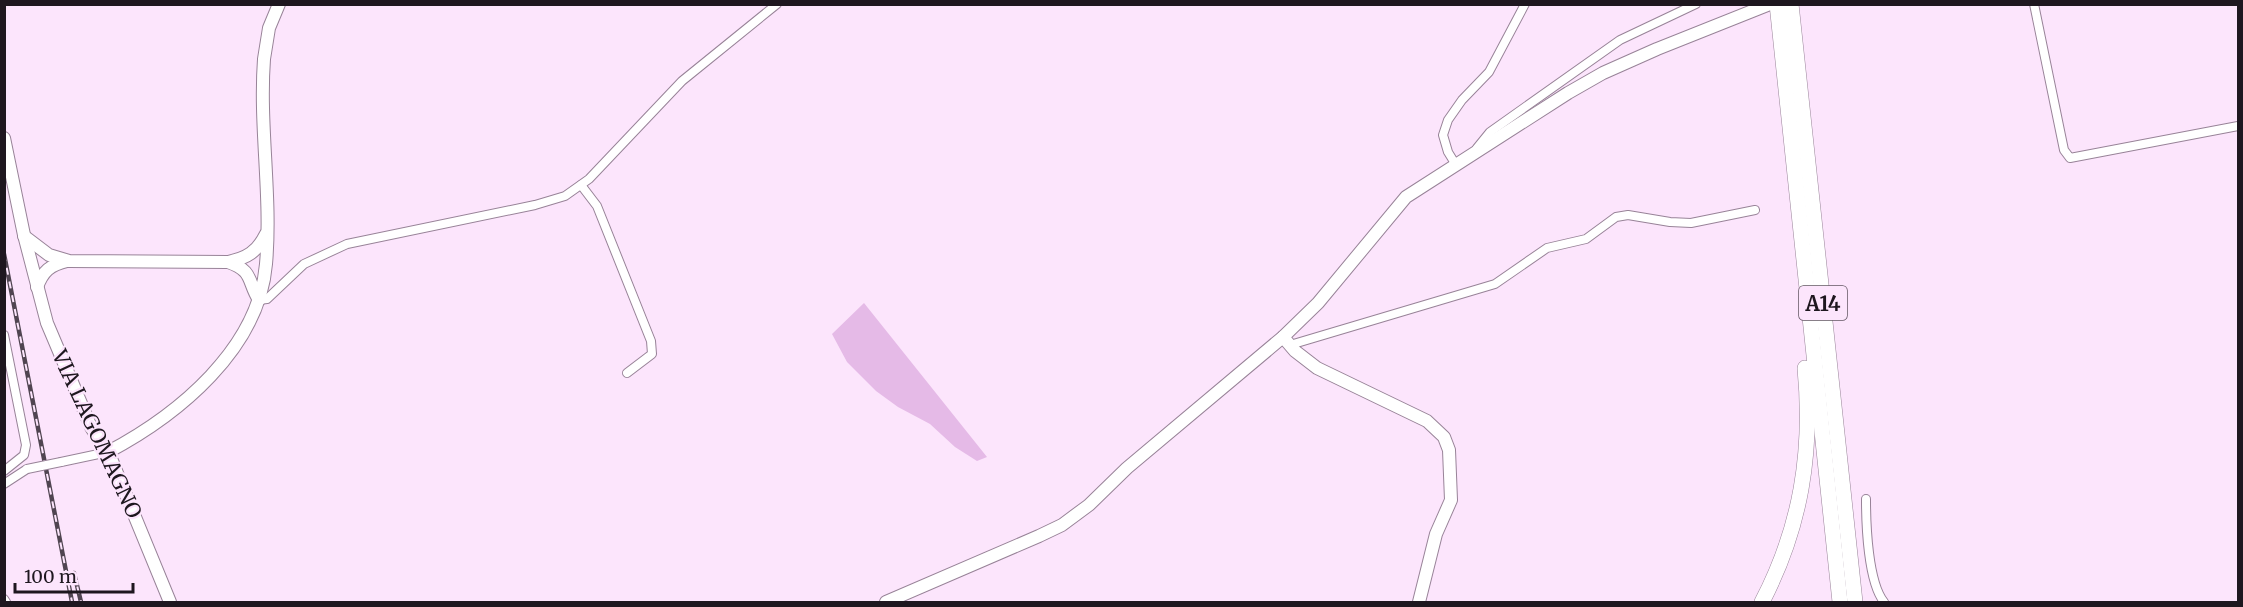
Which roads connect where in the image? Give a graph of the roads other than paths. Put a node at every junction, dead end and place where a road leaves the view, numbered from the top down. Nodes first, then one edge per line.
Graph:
1 (279, 4) edge
2 (777, 4) edge
3 (1525, 4) edge
4 (1696, 4) edge
5 (1777, 4) edge
6 (1791, 4) edge
7 (2034, 4) edge
8 (1764, 7) edge
9 (2238, 126) edge
10 (4, 138) edge
11 (1471, 155) junction
12 (1792, 158) junction
13 (1456, 165) junction
14 (581, 185) junction
15 (1755, 210) dead end
16 (267, 233) junction
17 (24, 235) junction
18 (50, 260) junction
19 (30, 262) junction
20 (235, 263) junction
21 (266, 268) junction
22 (37, 287) junction
23 (259, 300) junction
24 (4, 335) edge
25 (1286, 341) junction
26 (627, 372) dead end
27 (108, 452) junction
28 (4, 471) edge
29 (4, 484) edge
30 (1866, 499) dead end
31 (171, 603) edge
32 (886, 603) edge
33 (1419, 603) edge
34 (1762, 603) edge
35 (1840, 603) edge
36 (1856, 603) edge
37 (1884, 603) edge

1 - 16 street
2 - 14 street
3 - 13 street
4 - 11 street
5 - 12 highway, A14
6 - 36 highway, A14
7 - 9 street
8 - 11 street
10 - 17 street, VIA LAGOMAGNO
11 - 13 street
12 - 34 highway
12 - 35 highway, A14
13 - 25 street
14 - 23 street
14 - 26 street
15 - 25 street
16 - 20 street
16 - 21 street
17 - 18 street
17 - 19 street, VIA LAGOMAGNO
18 - 19 street
18 - 20 street
18 - 22 street
19 - 22 street, VIA LAGOMAGNO
20 - 21 street
20 - 23 street
21 - 23 street
22 - 27 street, VIA LAGOMAGNO
23 - 27 street
24 - 28 street
25 - 32 street
25 - 33 street
27 - 29 street, bridge
27 - 31 street, VIA LAGOMAGNO
30 - 37 street

